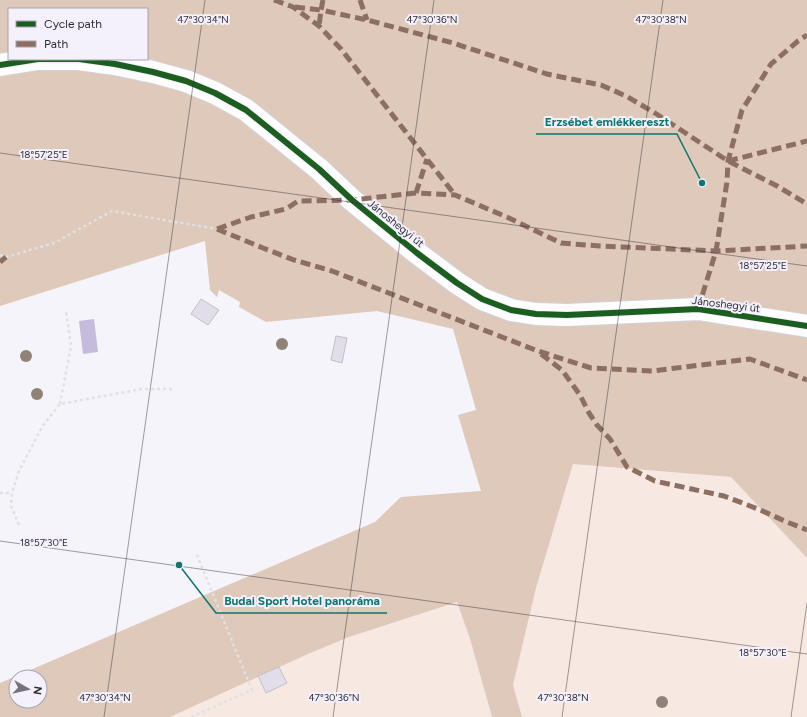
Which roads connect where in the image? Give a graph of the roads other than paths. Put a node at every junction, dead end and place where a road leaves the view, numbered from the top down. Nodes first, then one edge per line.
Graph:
1 (32, 60) edge
2 (79, 60) edge
3 (0, 65) edge
4 (807, 326) edge

1 - 3 street, Jánoshegyi út
2 - 4 street, Jánoshegyi út

